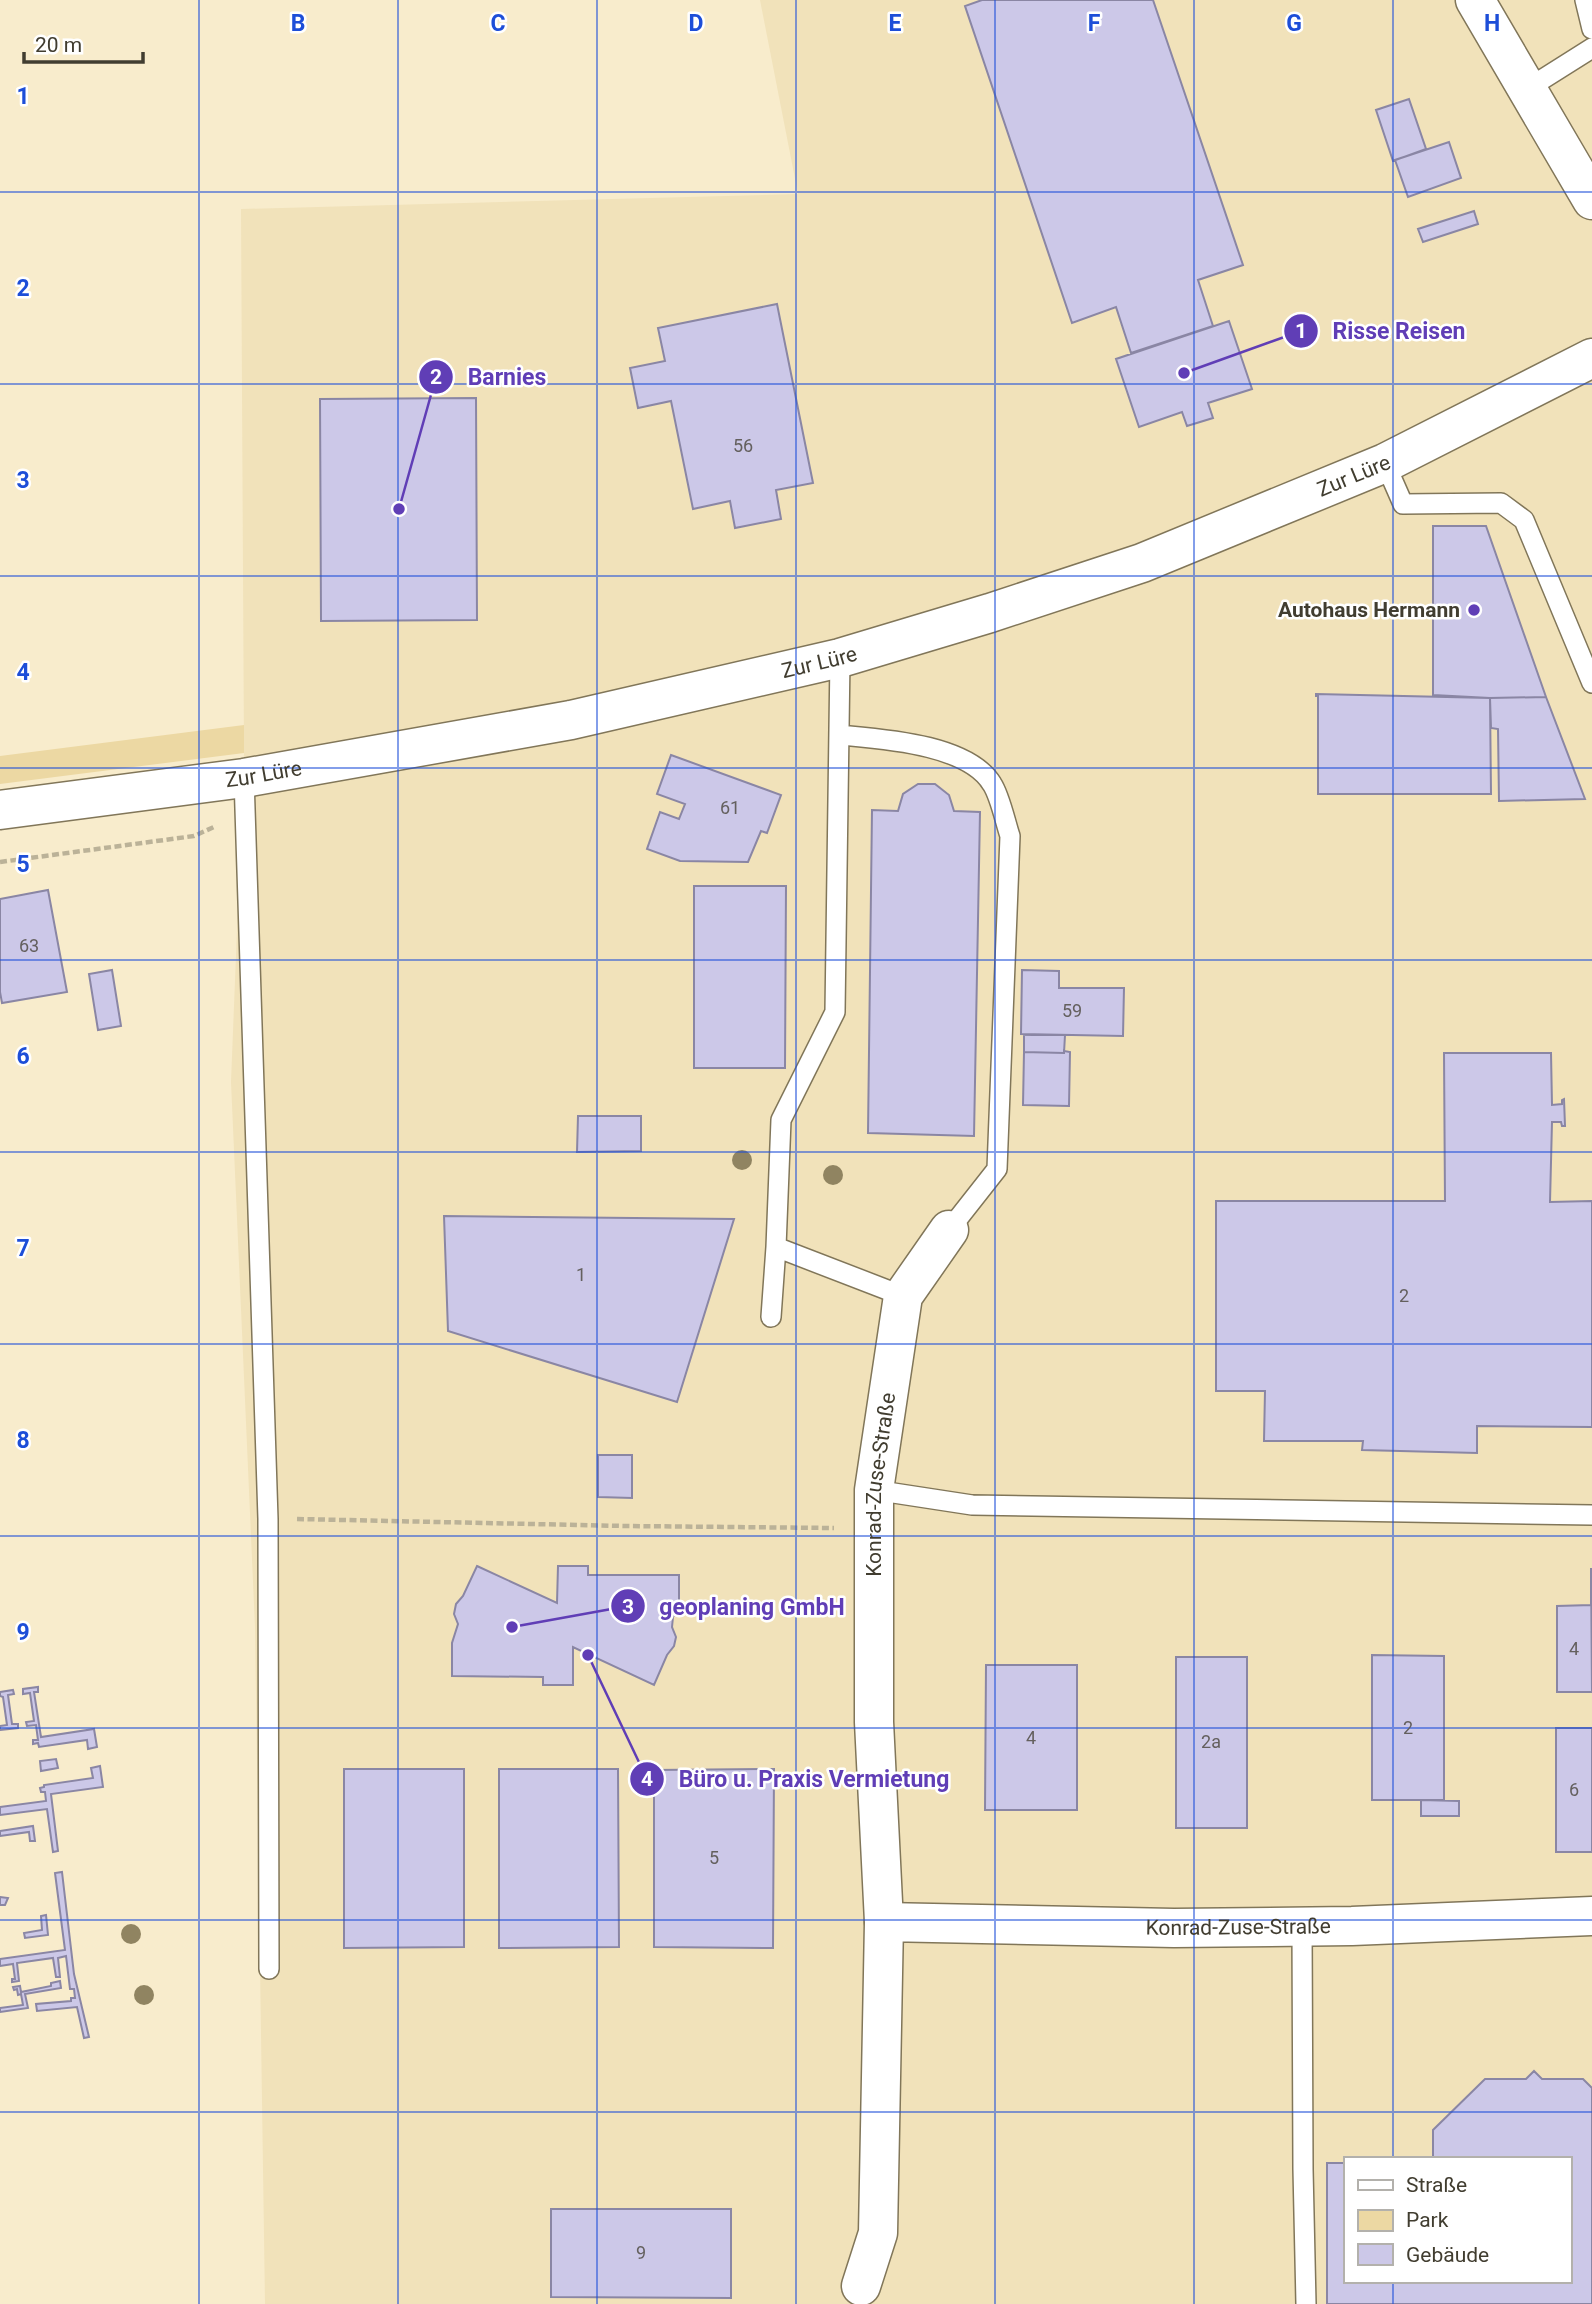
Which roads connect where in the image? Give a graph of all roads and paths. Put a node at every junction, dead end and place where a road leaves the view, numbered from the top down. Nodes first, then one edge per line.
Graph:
1 (1475, 0) edge
2 (1585, 0) edge
3 (1592, 29) edge
4 (1592, 48) edge
5 (1528, 89) junction
6 (1592, 200) edge
7 (1592, 358) edge
8 (1385, 463) junction
9 (840, 658) junction
10 (1592, 683) edge
11 (840, 735) junction
12 (244, 792) junction
13 (0, 810) edge
14 (0, 862) edge
15 (949, 1230) joint
16 (776, 1247) junction
17 (903, 1296) junction
18 (771, 1317) dead end
19 (874, 1490) junction
20 (1592, 1515) edge
21 (268, 1519) junction
22 (873, 1528) junction
23 (1592, 1916) edge
24 (884, 1922) junction
25 (1302, 1926) junction
26 (269, 1969) dead end
27 (861, 2286) dead end
28 (1306, 2304) edge

1 - 5 street
2 - 3 lane
4 - 5 lane
5 - 6 street
7 - 8 street, Zur Lüre
8 - 9 street, Zur Lüre
8 - 10 lane
9 - 11 lane
9 - 12 street, Zur Lüre
11 - 15 lane
11 - 16 lane
12 - 13 street, Zur Lüre
12 - 14 path
12 - 21 lane
15 - 17 street, Konrad-Zuse-Straße
16 - 17 lane
16 - 18 lane
17 - 19 street, Konrad-Zuse-Straße
19 - 20 lane
19 - 22 street, Konrad-Zuse-Straße
21 - 22 path
21 - 26 lane
22 - 24 street, Konrad-Zuse-Straße
23 - 25 street, Konrad-Zuse-Straße
24 - 25 street, Konrad-Zuse-Straße
24 - 27 street, Konrad-Zuse-Straße
25 - 28 lane

